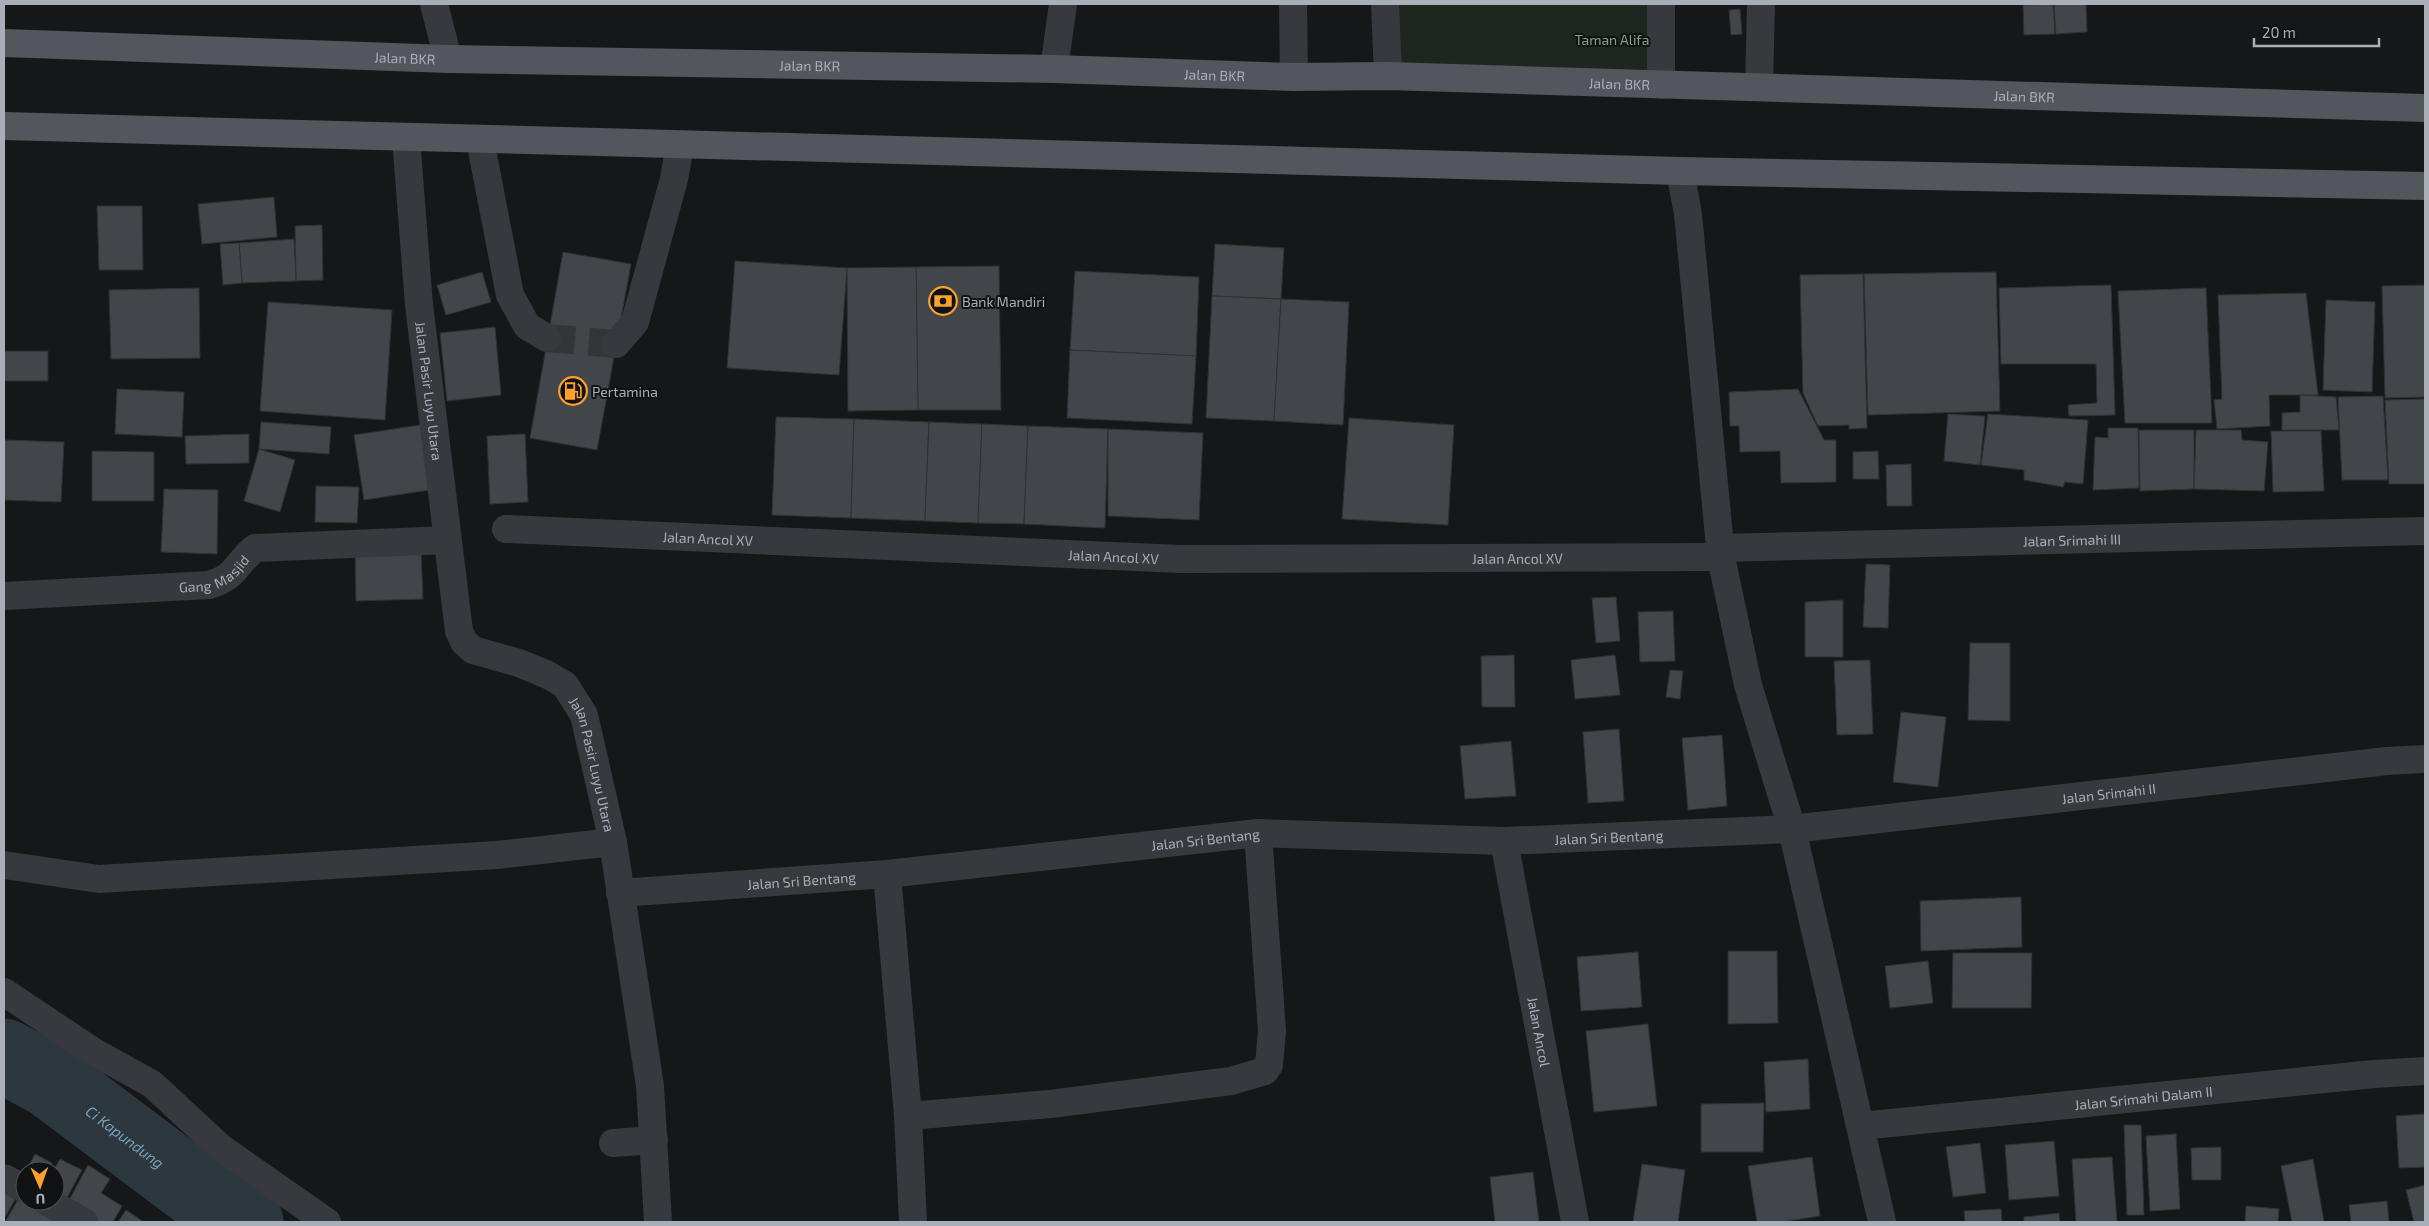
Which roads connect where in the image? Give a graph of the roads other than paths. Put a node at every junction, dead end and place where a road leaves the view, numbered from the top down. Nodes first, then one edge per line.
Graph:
1 (434, 4) edge
2 (1063, 4) edge
3 (1293, 4) edge
4 (1385, 4) edge
5 (1661, 4) edge
6 (1762, 4) edge
7 (4, 43) edge
8 (448, 59) junction
9 (1054, 69) junction
10 (1294, 76) junction
11 (1388, 76) junction
12 (1661, 85) junction
13 (1759, 87) junction
14 (2425, 108) edge
15 (4, 126) edge
16 (406, 138) junction
17 (480, 140) junction
18 (680, 146) junction
19 (1680, 171) junction
20 (2425, 186) edge
21 (547, 338) tunnel mouth
22 (616, 344) dead end
23 (506, 529) dead end
24 (2425, 532) edge
25 (447, 540) junction
26 (1721, 553) junction
27 (4, 596) edge
28 (2425, 759) edge
29 (1792, 829) junction
30 (1258, 833) junction
31 (1504, 841) junction
32 (613, 842) junction
33 (4, 865) edge
34 (887, 874) junction
35 (620, 893) junction
36 (4, 992) edge
37 (2425, 1071) edge
38 (908, 1116) junction
39 (1861, 1126) junction
40 (654, 1140) junction
41 (613, 1143) dead end
42 (64, 1211) edge
43 (84, 1222) edge
44 (327, 1222) edge
45 (658, 1222) edge
46 (913, 1222) edge
47 (1575, 1222) edge
48 (1882, 1222) edge

1 - 8 street
2 - 9 street
3 - 10 street
4 - 11 street
5 - 12 street
6 - 13 street
7 - 8 main road, Jalan BKR
8 - 9 main road, Jalan BKR
9 - 10 main road, Jalan BKR
10 - 11 main road, Jalan BKR
11 - 12 main road, Jalan BKR
12 - 13 main road, Jalan BKR
13 - 14 main road, Jalan BKR
15 - 16 main road
16 - 17 main road
16 - 25 street, Jalan Pasir Luyu Utara
17 - 18 main road
17 - 21 street
18 - 19 main road
18 - 22 street
19 - 20 main road
19 - 26 street
23 - 26 street, Jalan Ancol XV
24 - 26 street, Jalan Srimahi III
25 - 27 street, Gang Masjid
25 - 32 street, Jalan Pasir Luyu Utara
26 - 29 street
28 - 29 street, Jalan Srimahi II
29 - 31 street, Jalan Sri Bentang
29 - 39 street
30 - 31 street, Jalan Sri Bentang
30 - 34 street, Jalan Sri Bentang
30 - 38 street
31 - 47 street, Jalan Ancol
32 - 33 street
32 - 35 street, Jalan Pasir Luyu Utara
34 - 35 street, Jalan Sri Bentang
34 - 38 street
35 - 40 street, Jalan Pasir Luyu Utara
36 - 44 street
37 - 39 street, Jalan Srimahi Dalam II
38 - 46 street
39 - 48 street
40 - 41 street
40 - 45 street, Jalan Pasir Luyu Utara
42 - 43 street

